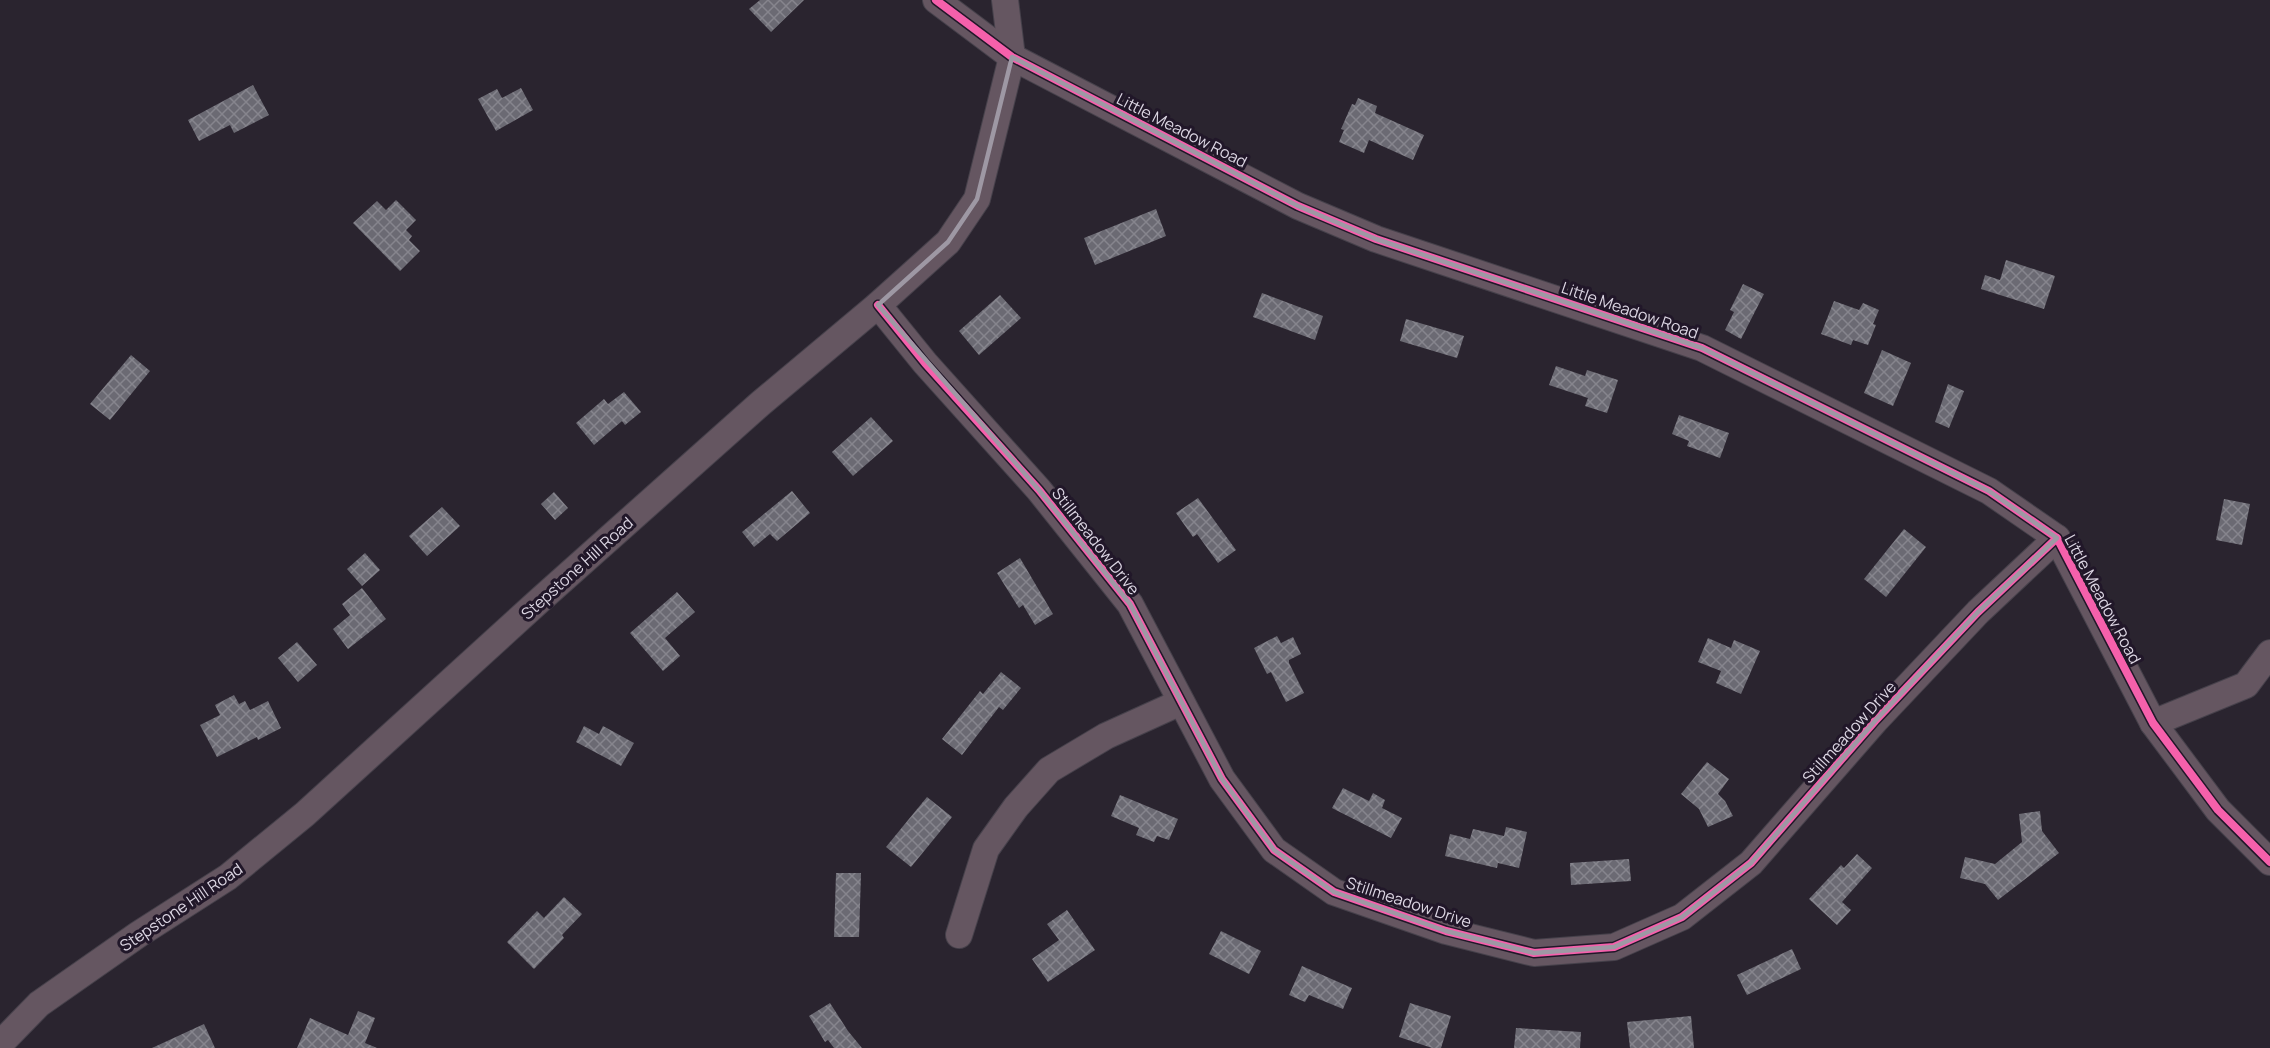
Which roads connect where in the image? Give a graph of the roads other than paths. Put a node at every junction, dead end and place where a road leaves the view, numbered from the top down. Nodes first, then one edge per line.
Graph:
1 (936, 0) edge
2 (1005, 0) edge
3 (1012, 57) junction
4 (878, 305) junction
5 (2057, 538) junction
6 (2270, 653) edge
7 (1180, 702) junction
8 (2153, 723) junction
9 (2270, 862) edge
10 (959, 935) dead end
11 (0, 1044) edge

1 - 3 street, Little Meadow Road
2 - 3 street, Stepstone Hill Road
3 - 4 street, Stepstone Hill Road
3 - 5 street, Little Meadow Road
4 - 7 street, Stillmeadow Drive
4 - 11 street, Stepstone Hill Road
5 - 7 street, Stillmeadow Drive
5 - 8 street, Little Meadow Road
6 - 8 street
7 - 10 street
8 - 9 street, Little Meadow Road

